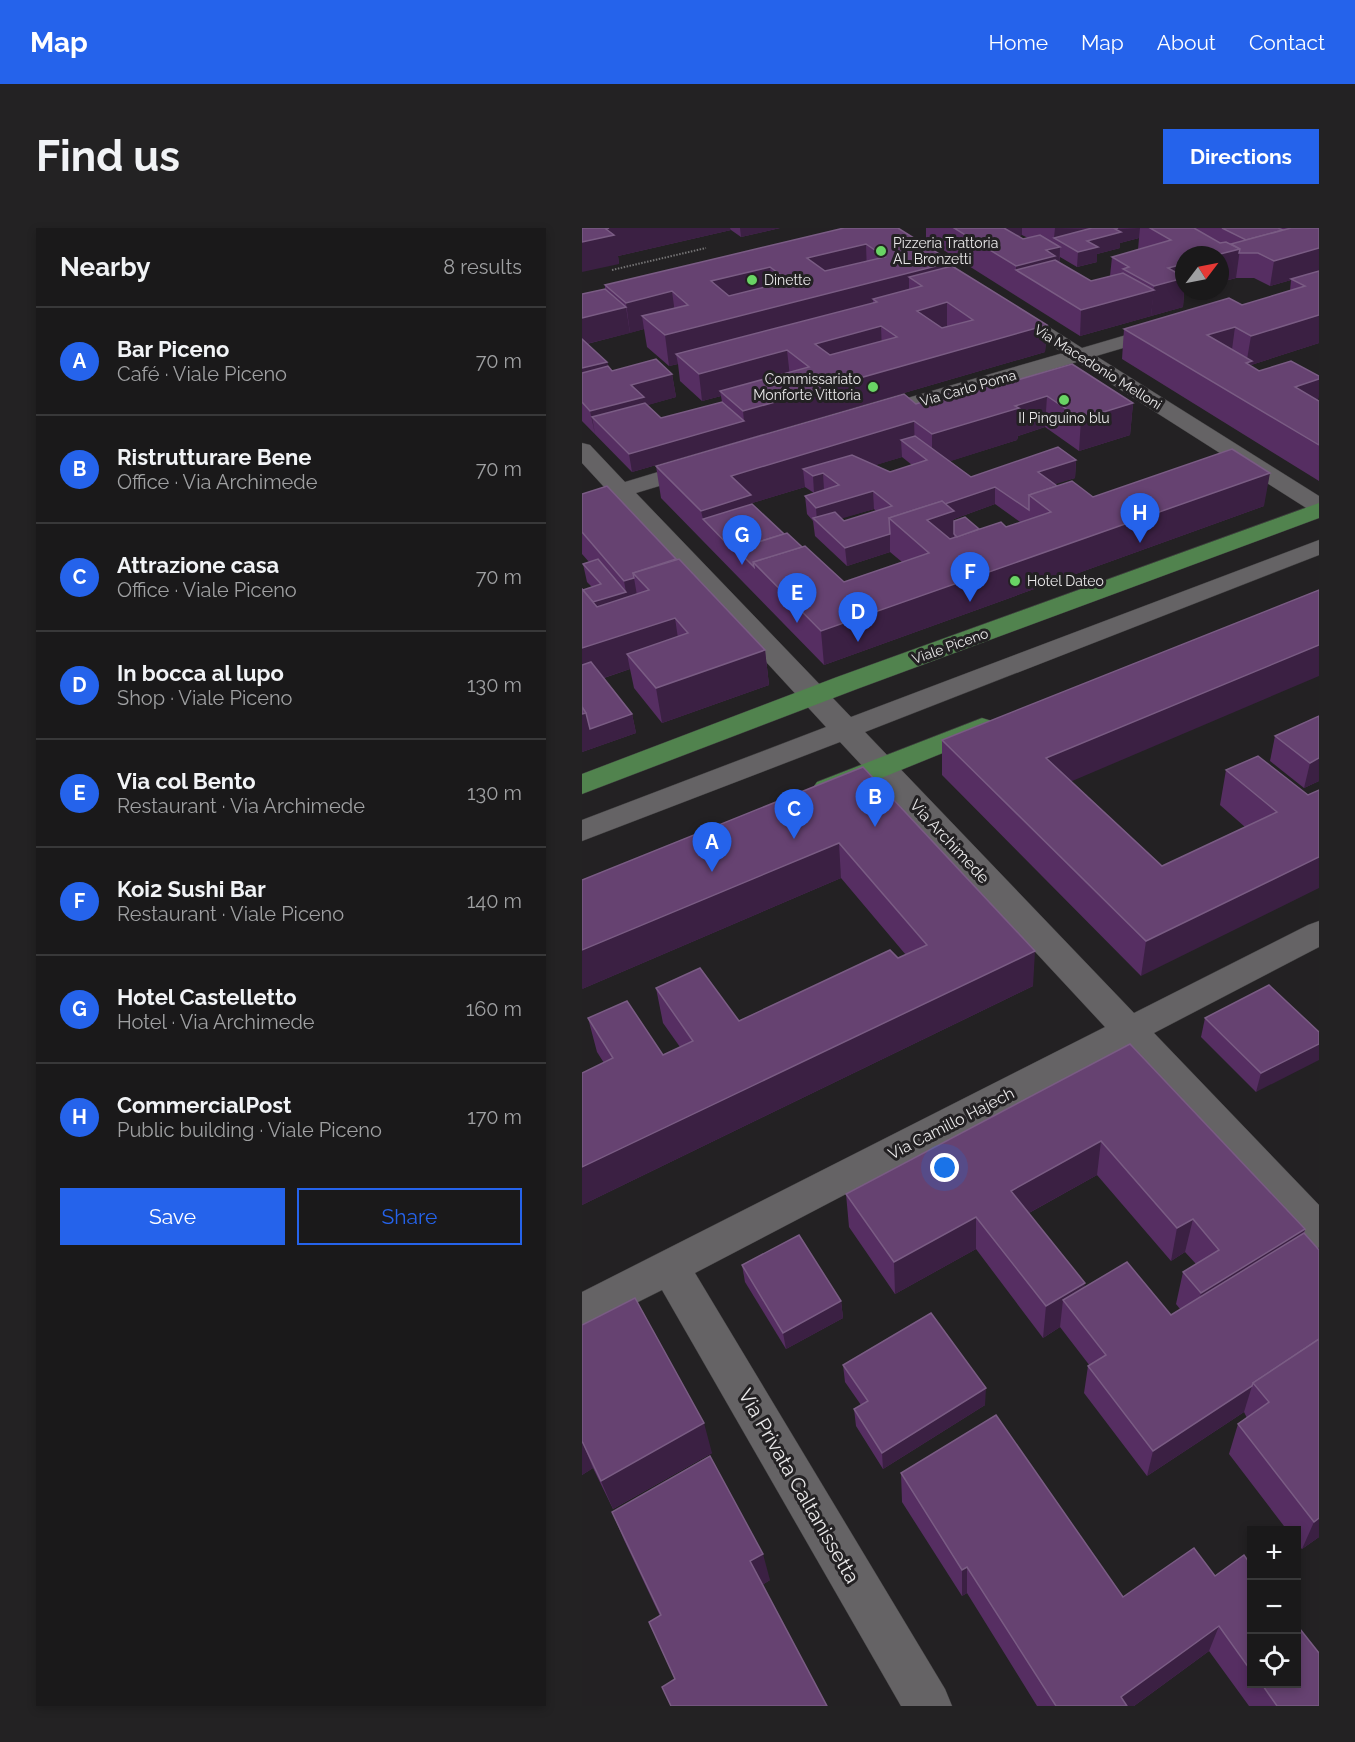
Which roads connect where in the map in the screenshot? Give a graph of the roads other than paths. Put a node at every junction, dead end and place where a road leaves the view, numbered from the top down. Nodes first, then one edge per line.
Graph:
1 (995, 302) edge
2 (1183, 324) edge
3 (1079, 355) junction
4 (858, 420) edge
5 (582, 450) edge
6 (721, 460) edge
7 (620, 490) junction
8 (582, 502) edge
9 (1319, 508) edge
10 (1319, 547) edge
11 (814, 696) junction
12 (1003, 718) edge
13 (844, 729) junction
14 (881, 768) junction
15 (582, 785) edge
16 (799, 800) edge
17 (582, 831) edge
18 (1319, 933) edge
19 (1129, 1031) junction
20 (1319, 1231) edge
21 (670, 1267) junction
22 (582, 1312) edge
23 (928, 1706) edge

1 - 3 street, Via Macedonio Melloni
2 - 3 street, Via Carlo Poma
3 - 4 street, Via Carlo Poma
3 - 9 street, Via Macedonio Melloni
5 - 7 street, Via Archimede
6 - 7 street
7 - 8 street
7 - 11 street, Via Archimede
9 - 11 main road, Viale Piceno
10 - 13 street
11 - 13 street, Via Archimede
11 - 15 main road, Viale Piceno
12 - 14 main road
13 - 14 street, Via Archimede
13 - 17 street
14 - 16 main road
14 - 19 street, Via Archimede
18 - 19 street, Via Camillo Hajech
19 - 20 street, Via Archimede
19 - 21 street, Via Camillo Hajech
21 - 22 street, Via Camillo Hajech
21 - 23 street, Via Privata Caltanissetta

